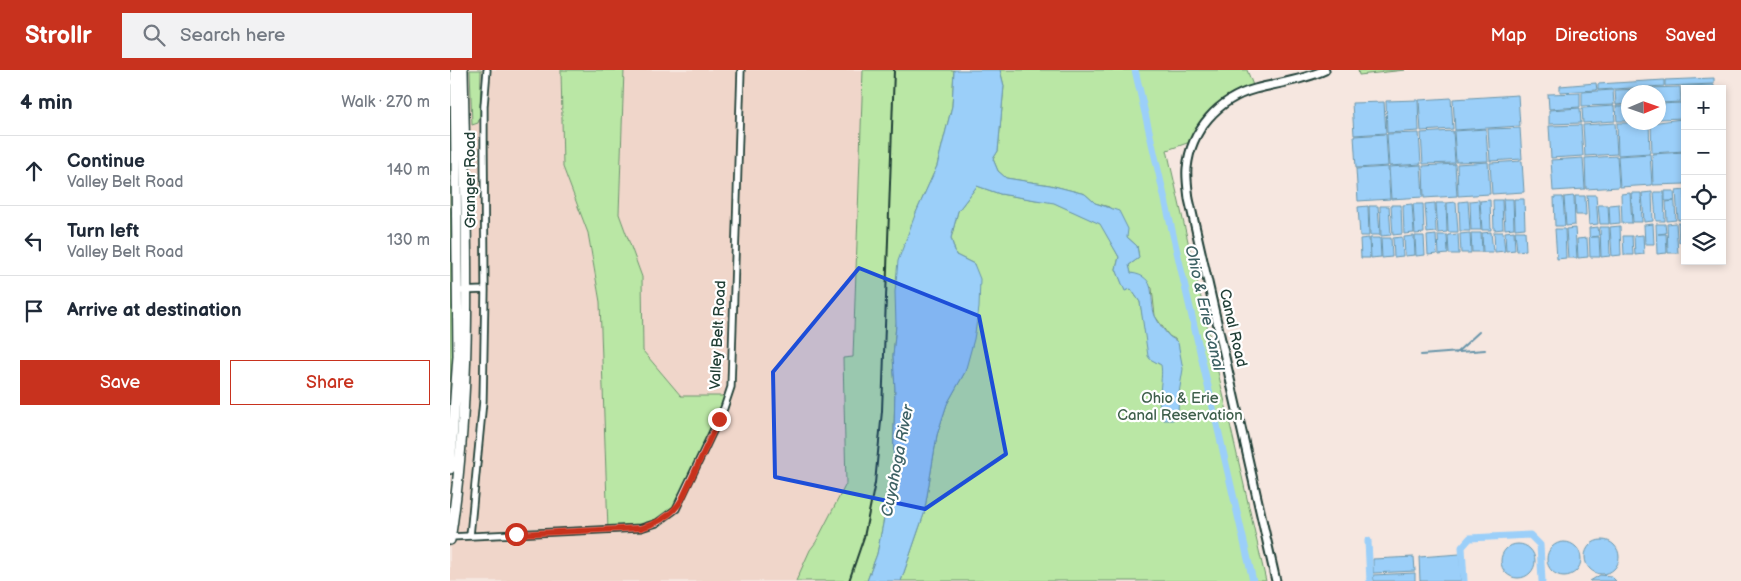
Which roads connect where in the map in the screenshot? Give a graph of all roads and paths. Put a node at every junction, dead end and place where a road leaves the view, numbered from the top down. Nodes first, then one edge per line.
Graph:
1 (455, 70) edge
2 (464, 70) edge
3 (487, 70) edge
4 (741, 70) edge
5 (1325, 70) edge
6 (485, 290) junction
7 (462, 291) junction
8 (450, 469) edge
9 (470, 536) junction
10 (450, 538) edge
11 (1276, 581) edge

1 - 7 main road, Granger Road
2 - 7 main road, Granger Road
3 - 6 street, Granger Road
4 - 9 street, Valley Belt Road
5 - 11 street, Canal Road
6 - 7 street
6 - 9 street, Granger Road
7 - 8 main road, Granger Road
7 - 10 main road, Granger Road
9 - 10 street, Valley Belt Road

